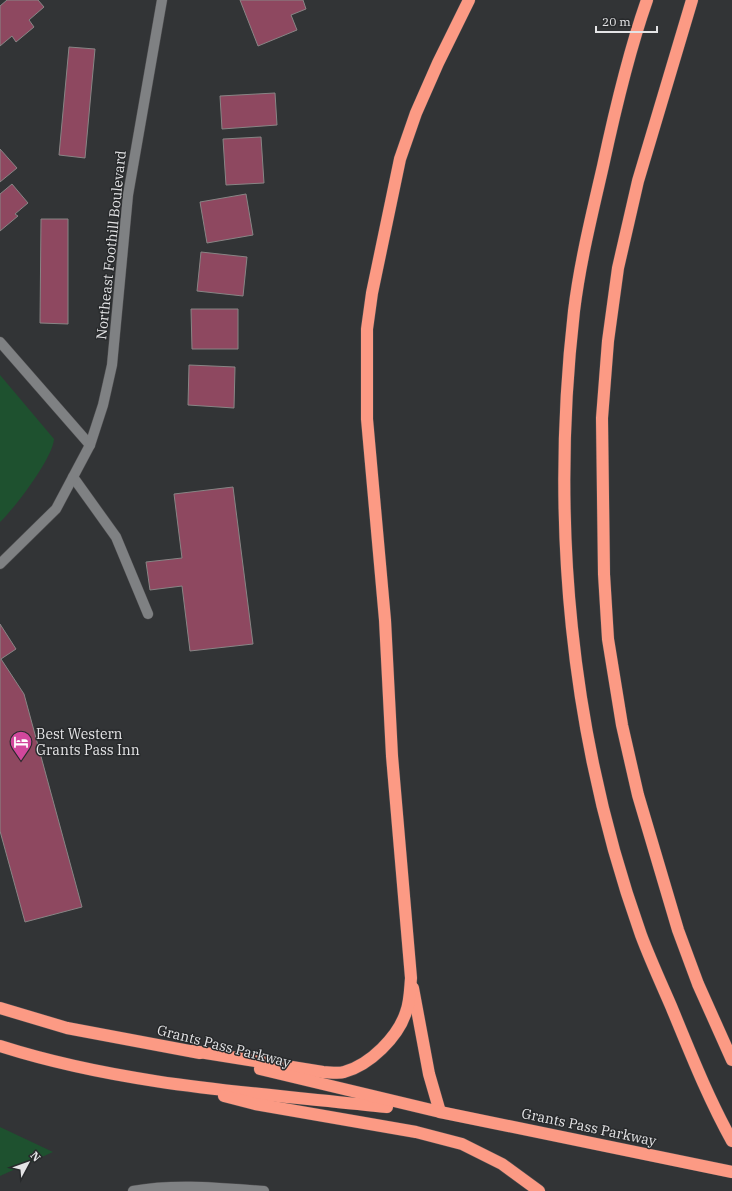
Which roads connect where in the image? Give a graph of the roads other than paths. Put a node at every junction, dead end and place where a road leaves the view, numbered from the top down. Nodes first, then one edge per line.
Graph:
1 (162, 0) edge
2 (469, 0) edge
3 (647, 0) edge
4 (692, 0) edge
5 (0, 342) edge
6 (90, 445) junction
7 (73, 478) junction
8 (0, 564) edge
9 (148, 614) dead end
10 (411, 978) junction
11 (0, 1008) edge
12 (0, 1046) edge
13 (193, 1051) junction
14 (732, 1060) edge
15 (190, 1087) junction
16 (440, 1112) junction
17 (732, 1141) edge
18 (732, 1172) edge
19 (133, 1191) edge
20 (264, 1191) edge
21 (540, 1191) edge

1 - 6 street, Northeast Foothill Boulevard
2 - 10 highway
3 - 17 highway
4 - 14 highway
5 - 6 street
6 - 7 street, Northeast Foothill Boulevard
7 - 8 street, Northeast Foothill Boulevard
7 - 9 street
10 - 13 highway
10 - 16 highway
11 - 13 highway, Grants Pass Parkway
12 - 15 highway, Grants Pass Parkway
13 - 16 highway, Grants Pass Parkway
15 - 16 highway, Grants Pass Parkway
15 - 21 highway
16 - 18 highway, Grants Pass Parkway
19 - 20 street

